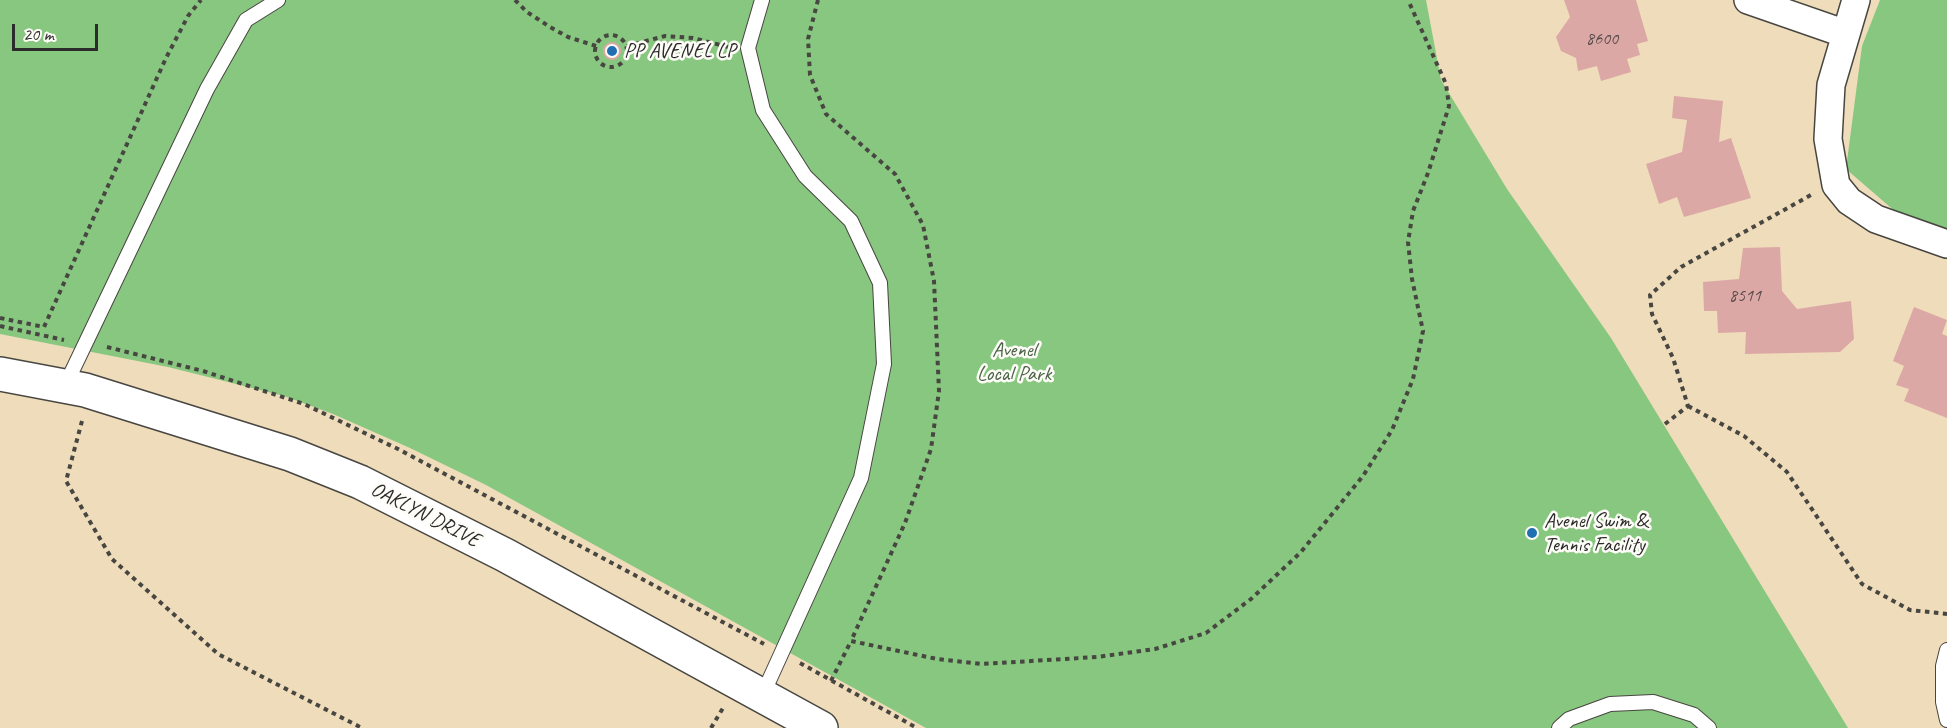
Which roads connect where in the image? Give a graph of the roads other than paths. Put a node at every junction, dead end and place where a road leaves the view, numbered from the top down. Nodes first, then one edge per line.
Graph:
1 (278, 0) edge
2 (762, 0) edge
3 (1748, 0) edge
4 (1856, 0) edge
5 (1846, 34) junction
6 (1947, 244) edge
7 (0, 374) edge
8 (79, 389) junction
9 (1947, 650) edge
10 (762, 696) junction
11 (1947, 720) edge
12 (820, 728) edge
13 (1559, 728) edge
14 (1709, 728) edge

1 - 8 lane
2 - 10 lane
3 - 5 street
4 - 5 street
5 - 6 street
7 - 8 street, OAKLYN DRIVE
8 - 10 street, OAKLYN DRIVE
9 - 11 lane
10 - 12 street, OAKLYN DRIVE
13 - 14 lane

